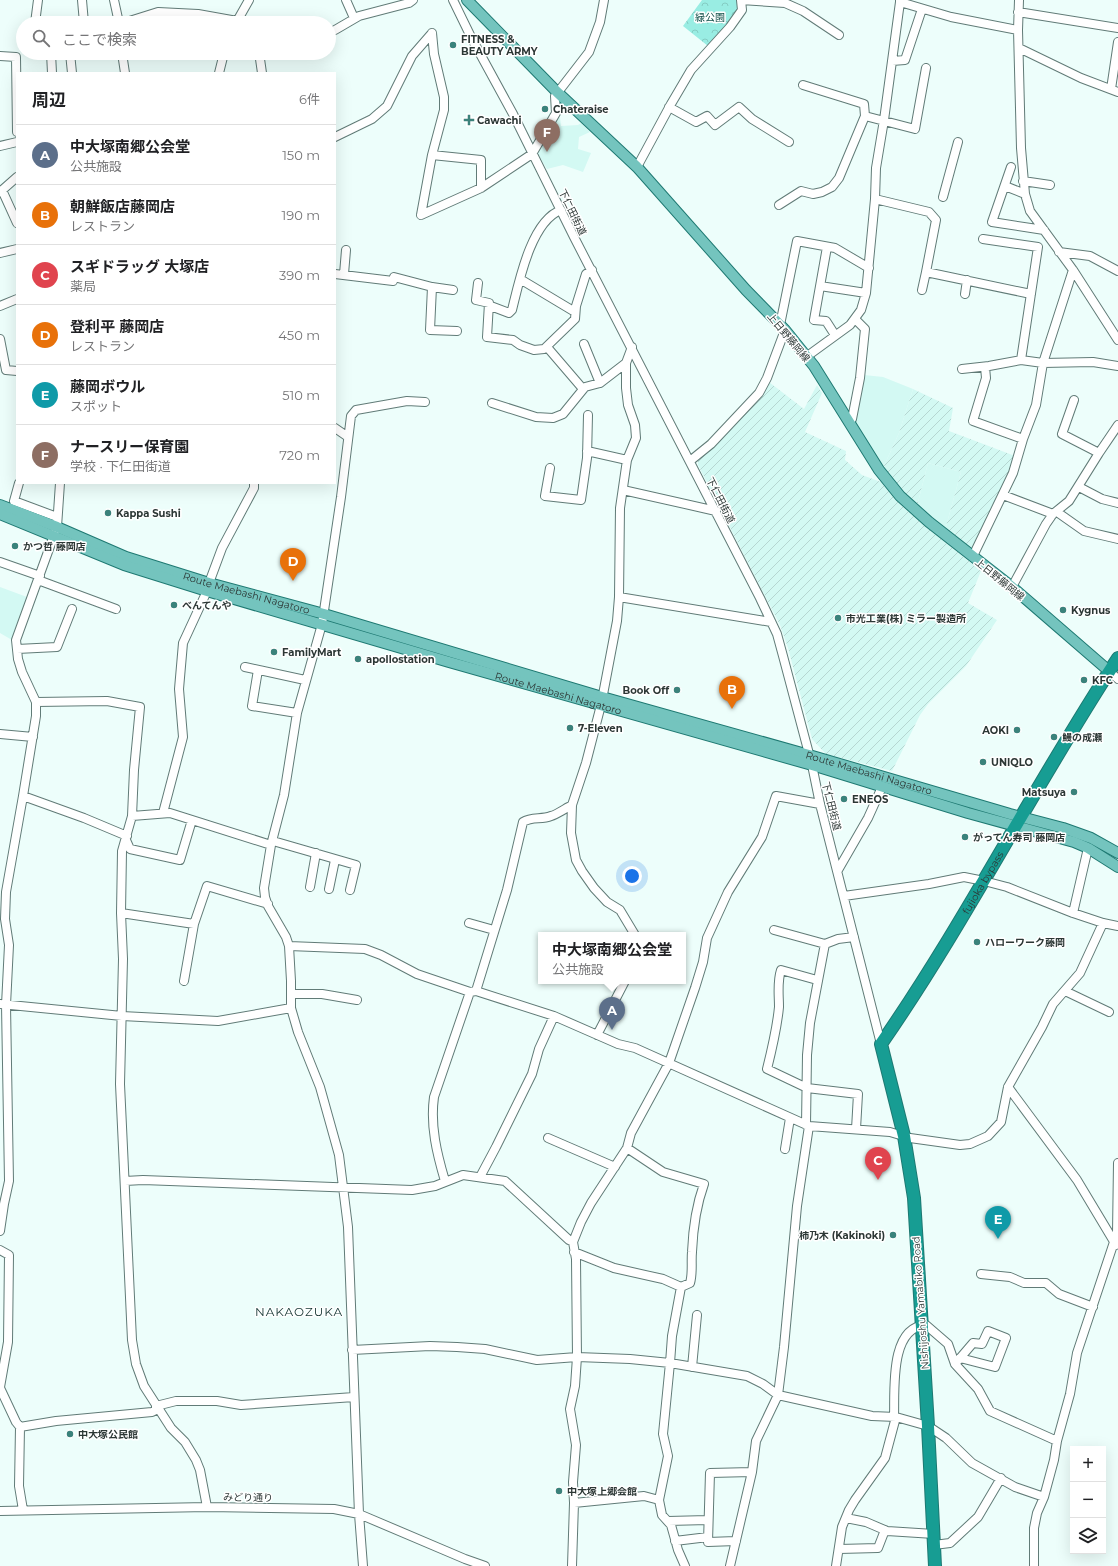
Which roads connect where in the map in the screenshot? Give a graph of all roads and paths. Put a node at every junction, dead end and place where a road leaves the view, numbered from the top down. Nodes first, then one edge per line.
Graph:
1 (38, 0) edge
2 (82, 0) edge
3 (114, 0) edge
4 (249, 0) edge
5 (346, 0) edge
6 (413, 0) edge
7 (453, 0) edge
8 (467, 0) edge
9 (604, 0) edge
10 (741, 0) edge
11 (1019, 0) edge
12 (900, 1) edge
13 (922, 9) junction
14 (1018, 12) junction
15 (36, 16) edge
16 (83, 16) edge
17 (117, 16) edge
18 (145, 16) edge
19 (208, 16) edge
20 (240, 16) edge
21 (354, 18) junction
22 (1118, 28) edge
23 (336, 29) edge
24 (1018, 30) junction
25 (839, 35) dead end
26 (1118, 42) edge
27 (1019, 48) junction
28 (0, 56) edge
29 (16, 57) edge
30 (16, 60) edge
31 (51, 60) edge
32 (71, 60) edge
33 (123, 60) edge
34 (222, 60) edge
35 (260, 60) edge
36 (892, 61) junction
37 (926, 68) dead end
38 (16, 72) edge
39 (52, 72) edge
40 (72, 72) edge
41 (125, 72) edge
42 (219, 72) edge
43 (262, 72) edge
44 (803, 86) dead end
45 (1114, 91) edge
46 (557, 92) junction
47 (669, 107) junction
48 (865, 116) junction
49 (884, 120) junction
50 (336, 136) edge
51 (16, 142) edge
52 (790, 142) dead end
53 (958, 142) dead end
54 (0, 146) edge
55 (532, 154) junction
56 (432, 155) junction
57 (1011, 167) dead end
58 (637, 168) junction
59 (16, 178) edge
60 (1023, 181) junction
61 (1050, 185) dead end
62 (1005, 186) junction
63 (481, 188) junction
64 (1, 191) edge
65 (1025, 194) junction
66 (943, 197) dead end
67 (876, 199) junction
68 (779, 205) dead end
69 (561, 210) junction
70 (16, 221) edge
71 (1044, 230) junction
72 (984, 239) dead end
73 (827, 247) junction
74 (16, 249) edge
75 (346, 250) dead end
76 (1059, 252) junction
77 (0, 253) edge
78 (869, 268) junction
79 (592, 270) junction
80 (1073, 270) junction
81 (1118, 271) edge
82 (926, 272) junction
83 (339, 274) edge
84 (520, 279) junction
85 (967, 280) junction
86 (478, 283) dead end
87 (820, 286) junction
88 (432, 287) junction
89 (453, 290) dead end
90 (922, 290) dead end
91 (866, 293) junction
92 (965, 294) dead end
93 (1031, 294) junction
94 (16, 299) edge
95 (488, 305) junction
96 (0, 306) edge
97 (575, 312) junction
98 (855, 319) junction
99 (783, 327) junction
100 (1115, 329) edge
101 (457, 331) dead end
102 (835, 335) junction
103 (0, 339) edge
104 (1118, 340) edge
105 (584, 344) dead end
106 (547, 347) junction
107 (632, 347) junction
108 (806, 357) junction
109 (1021, 360) junction
110 (626, 362) junction
111 (1043, 363) junction
112 (1118, 366) edge
113 (986, 367) junction
114 (962, 369) dead end
115 (16, 371) edge
116 (600, 383) junction
117 (583, 389) junction
118 (1074, 400) dead end
119 (425, 402) dead end
120 (492, 402) dead end
121 (588, 415) dead end
122 (849, 422) junction
123 (1118, 425) edge
124 (336, 429) edge
125 (348, 437) junction
126 (1023, 439) junction
127 (587, 451) junction
128 (1099, 453) junction
129 (627, 460) junction
130 (690, 461) junction
131 (550, 468) dead end
132 (19, 484) edge
133 (60, 484) edge
134 (254, 484) edge
135 (1079, 487) junction
136 (623, 490) junction
137 (1004, 495) junction
138 (1118, 503) edge
139 (0, 505) edge
140 (716, 511) junction
141 (1055, 513) junction
142 (0, 514) edge
143 (56, 527) junction
144 (1118, 540) edge
145 (973, 556) junction
146 (0, 562) edge
147 (39, 578) junction
148 (208, 587) junction
149 (1012, 588) junction
150 (619, 597) junction
151 (72, 609) dead end
152 (116, 609) dead end
153 (323, 619) junction
154 (771, 622) junction
155 (17, 649) junction
156 (1118, 658) edge
157 (245, 667) dead end
158 (258, 670) junction
159 (1114, 675) edge
160 (305, 680) junction
161 (601, 701) junction
162 (36, 702) junction
163 (297, 713) junction
164 (0, 734) edge
165 (33, 737) junction
166 (809, 755) junction
167 (812, 765) junction
168 (882, 787) junction
169 (24, 796) junction
170 (820, 804) junction
171 (572, 805) junction
172 (163, 813) junction
173 (132, 816) junction
174 (192, 820) junction
175 (1018, 821) junction
176 (126, 838) junction
177 (272, 843) junction
178 (1088, 848) junction
179 (1118, 852) edge
180 (316, 853) junction
181 (335, 860) junction
182 (1118, 867) edge
183 (838, 870) junction
184 (984, 881) junction
185 (310, 887) dead end
186 (329, 889) dead end
187 (350, 890) dead end
188 (844, 896) junction
189 (268, 904) junction
190 (121, 913) junction
191 (1073, 913) junction
192 (469, 923) dead end
193 (1103, 923) junction
194 (194, 924) junction
195 (1118, 926) edge
196 (494, 930) junction
197 (774, 930) dead end
198 (633, 932) edge
199 (854, 937) junction
200 (825, 944) junction
201 (289, 946) junction
202 (818, 980) junction
203 (184, 981) dead end
204 (623, 984) edge
205 (473, 991) junction
206 (1065, 991) junction
207 (292, 994) junction
208 (357, 1000) dead end
209 (3, 1005) edge
210 (291, 1008) junction
211 (1109, 1012) dead end
212 (122, 1016) junction
213 (554, 1016) junction
214 (597, 1035) junction
215 (881, 1044) junction
216 (669, 1063) junction
217 (1008, 1087) junction
218 (807, 1088) junction
219 (790, 1118) junction
220 (807, 1125) junction
221 (856, 1129) junction
222 (904, 1136) junction
223 (548, 1138) dead end
224 (627, 1148) junction
225 (785, 1149) dead end
226 (1118, 1163) edge
227 (615, 1167) junction
228 (480, 1177) junction
229 (125, 1181) junction
230 (446, 1181) junction
231 (342, 1187) junction
232 (0, 1231) edge
233 (573, 1242) junction
234 (1116, 1246) edge
235 (0, 1250) edge
236 (574, 1252) junction
237 (981, 1274) dead end
238 (681, 1287) junction
239 (1092, 1307) junction
240 (697, 1314) dead end
241 (922, 1325) junction
242 (352, 1350) junction
243 (577, 1357) junction
244 (957, 1361) junction
245 (670, 1363) junction
246 (692, 1367) junction
247 (0, 1387) edge
248 (778, 1395) junction
249 (354, 1397) junction
250 (156, 1406) junction
251 (895, 1417) junction
252 (928, 1426) junction
253 (20, 1427) junction
254 (1057, 1441) junction
255 (752, 1472) junction
256 (1001, 1478) junction
257 (1044, 1496) junction
258 (659, 1500) junction
259 (574, 1503) junction
260 (207, 1507) junction
261 (23, 1510) junction
262 (0, 1511) edge
263 (359, 1514) junction
264 (846, 1518) junction
265 (708, 1520) junction
266 (668, 1521) junction
267 (885, 1530) junction
268 (708, 1537) junction
269 (934, 1539) junction
270 (675, 1541) junction
271 (736, 1541) junction
272 (839, 1549) junction
273 (363, 1566) edge
274 (485, 1566) edge
275 (572, 1566) edge
276 (685, 1566) edge
277 (730, 1566) edge
278 (836, 1566) edge
279 (935, 1566) edge
280 (1034, 1566) edge

1 - 15 street
2 - 16 street
3 - 17 street
4 - 20 street
5 - 21 street
6 - 21 street
7 - 55 street, 下仁田街道
8 - 46 main road, 上日野藤岡線
9 - 46 street
10 - 25 street
10 - 47 street
11 - 14 street
12 - 13 street
12 - 36 street
13 - 24 street
13 - 36 street
14 - 22 street
14 - 24 street
18 - 19 street
21 - 23 street
24 - 27 street
26 - 45 street
27 - 45 street
27 - 60 street
28 - 29 street
30 - 38 street
31 - 39 street
32 - 40 street
33 - 41 street
34 - 42 street
35 - 43 street
36 - 49 street
37 - 49 street
44 - 48 street
46 - 55 street
46 - 58 main road, 上日野藤岡線
47 - 52 street
47 - 58 street
48 - 49 street
48 - 68 street
49 - 67 street
50 - 56 street
51 - 54 street
53 - 66 street
55 - 63 street
55 - 69 street, 下仁田街道
56 - 63 street
56 - 63 street
57 - 62 street
58 - 99 main road, 上日野藤岡線
59 - 64 street
60 - 61 street
60 - 65 street
62 - 65 street
62 - 71 street
64 - 70 street
65 - 71 street
67 - 78 street
67 - 82 street
69 - 79 street, 下仁田街道
69 - 84 street
71 - 76 street
72 - 93 street
73 - 78 street
73 - 87 street
73 - 99 street
74 - 77 street
75 - 83 street
76 - 80 street
76 - 81 street
78 - 91 street
79 - 97 street
79 - 107 street, 下仁田街道
80 - 100 street
80 - 111 street
82 - 85 street
82 - 90 street
83 - 88 street
84 - 95 street
84 - 97 street
85 - 92 street
85 - 93 street
86 - 95 street
87 - 91 street
87 - 102 street
88 - 89 street
88 - 101 street
91 - 98 street
93 - 109 street
94 - 96 street
95 - 106 street
97 - 106 street
98 - 102 street
98 - 122 street
99 - 108 main road, 上日野藤岡線
99 - 130 street
100 - 104 street
102 - 108 street
103 - 115 street
105 - 116 street
106 - 117 street
107 - 110 street
107 - 130 street, 下仁田街道
108 - 122 main road, 上日野藤岡線
109 - 111 street
109 - 113 street
110 - 116 street
110 - 129 street
111 - 112 street
111 - 126 street
113 - 114 street
113 - 126 street
116 - 117 street
117 - 120 street
118 - 128 street
119 - 125 street
121 - 127 street
122 - 145 main road, 上日野藤岡線
123 - 128 street
124 - 125 street
125 - 153 street
126 - 137 street
127 - 129 street
127 - 131 street
128 - 135 street
129 - 136 street
130 - 140 street, 下仁田街道
132 - 143 street
133 - 143 street
134 - 148 street
135 - 138 street
135 - 141 street
136 - 140 street
136 - 150 street
137 - 141 street
137 - 145 street
139 - 143 main road, Route Maebashi Nagatoro
140 - 154 street, 下仁田街道
141 - 144 street
141 - 149 street
142 - 143 main road, Route Maebashi Nagatoro
143 - 147 street
143 - 148 main road, Route Maebashi Nagatoro
145 - 149 main road, 上日野藤岡線
146 - 147 street
147 - 152 street
147 - 155 street
148 - 153 main road, Route Maebashi Nagatoro
148 - 172 street
149 - 159 main road, 上日野藤岡線
150 - 154 street
150 - 161 street
151 - 155 street
153 - 160 street
153 - 161 main road, Route Maebashi Nagatoro
154 - 166 street, 下仁田街道
155 - 162 street
156 - 159 highway, fujioka bypass
157 - 158 street
158 - 160 street
158 - 163 street
159 - 175 highway, fujioka bypass
160 - 163 street
161 - 166 main road, Route Maebashi Nagatoro
161 - 167 main road, Route Maebashi Nagatoro
161 - 171 street
162 - 165 street
162 - 173 street
163 - 177 street
164 - 165 street
165 - 169 street
166 - 167 street, 下仁田街道
166 - 175 main road, Route Maebashi Nagatoro
167 - 168 main road, Route Maebashi Nagatoro
167 - 170 street, 下仁田街道
168 - 175 main road, Route Maebashi Nagatoro
168 - 183 street
169 - 176 street
169 - 209 street
170 - 183 street, 下仁田街道
170 - 216 street
171 - 196 street
171 - 198 street
172 - 173 street
172 - 174 street
173 - 176 street
174 - 176 street
174 - 177 street
175 - 178 main road, Route Maebashi Nagatoro
175 - 179 main road, Route Maebashi Nagatoro
175 - 184 highway, fujioka bypass
176 - 190 street
177 - 180 street
177 - 189 street
178 - 182 main road, Route Maebashi Nagatoro
178 - 191 street
180 - 181 street
180 - 185 street
181 - 186 street
181 - 187 street
183 - 188 street, 下仁田街道
184 - 188 street
184 - 191 street
184 - 215 highway, fujioka bypass
188 - 199 street, 下仁田街道
189 - 194 street
189 - 201 street
190 - 194 street
190 - 212 street
191 - 193 street
192 - 196 street
193 - 195 street
193 - 206 street
194 - 203 street
196 - 205 street
197 - 200 street
199 - 200 street
199 - 215 street, 下仁田街道
200 - 202 street
201 - 205 street
201 - 207 street
202 - 218 street
202 - 218 street
204 - 214 street
205 - 213 street
205 - 230 street
206 - 211 street
206 - 217 street
207 - 208 street
207 - 210 street
209 - 212 street
209 - 232 street
210 - 212 street
210 - 231 street
212 - 229 street
213 - 214 street
213 - 228 street
214 - 216 street
215 - 222 highway, Nishijoshu Yamabiko Road
216 - 219 street
216 - 224 street
217 - 222 street
217 - 234 street
218 - 220 street
218 - 221 street
219 - 220 street
219 - 225 street
220 - 221 street
220 - 248 street
221 - 222 street
222 - 241 highway, Nishijoshu Yamabiko Road
223 - 227 street
224 - 227 street
224 - 238 street
226 - 234 street
227 - 233 street
228 - 230 street
228 - 233 street
229 - 231 street
229 - 250 street
230 - 231 street
231 - 242 street
233 - 236 street
234 - 239 street
235 - 247 street
236 - 238 street
236 - 243 street
237 - 239 street
238 - 245 street
239 - 254 street
240 - 246 street
241 - 244 street
241 - 251 street
241 - 252 highway, Nishijoshu Yamabiko Road
242 - 243 street
242 - 249 street
243 - 245 street
243 - 259 street
244 - 244 street
244 - 254 street
245 - 246 street
245 - 258 street
246 - 248 street
247 - 253 street
248 - 251 street
248 - 255 street
249 - 250 street
249 - 263 street
250 - 253 street
250 - 260 street
251 - 252 street
251 - 264 street
252 - 256 street
252 - 269 highway, Nishijoshu Yamabiko Road
253 - 261 street
254 - 257 street
255 - 265 street
255 - 271 street
256 - 257 street
256 - 269 street
257 - 280 street
258 - 259 street
258 - 266 street
259 - 275 street
260 - 261 street, みどり通り
260 - 263 street, みどり通り
261 - 262 street, みどり通り
263 - 273 street
263 - 274 street, みどり通り
264 - 267 street
264 - 272 street
265 - 266 street
265 - 268 street
266 - 270 street
267 - 269 street
267 - 272 street
268 - 270 street
268 - 271 street
269 - 279 highway, Nishijoshu Yamabiko Road
270 - 276 street
271 - 277 street
272 - 278 street

